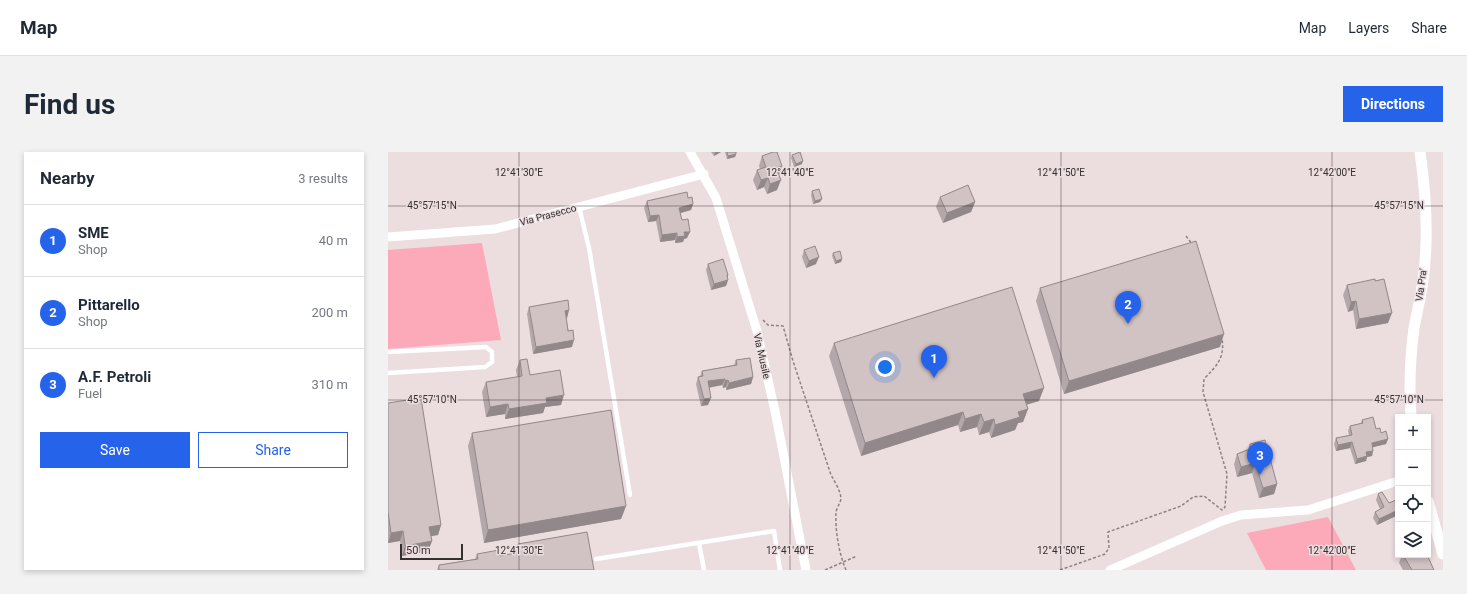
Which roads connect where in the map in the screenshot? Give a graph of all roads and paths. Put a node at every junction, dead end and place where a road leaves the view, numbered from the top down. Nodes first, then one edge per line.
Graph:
1 (690, 152) edge
2 (1420, 152) edge
3 (704, 174) junction
4 (579, 206) junction
5 (1186, 236) dead end
6 (388, 237) edge
7 (1193, 248) edge
8 (762, 317) dead end
9 (1220, 333) edge
10 (388, 352) edge
11 (388, 373) edge
12 (1411, 414) edge
13 (1395, 482) edge
14 (630, 495) dead end
15 (1431, 512) edge
16 (700, 543) junction
17 (1443, 554) edge
18 (857, 556) dead end
19 (596, 559) dead end
20 (843, 562) junction
21 (704, 570) edge
22 (780, 570) edge
23 (806, 570) edge
24 (824, 570) edge
25 (846, 570) edge
26 (1060, 570) edge
27 (1110, 570) edge

1 - 3 street, Via Musile
2 - 12 street, Via Pra'
3 - 4 street, Via Prasecco
3 - 23 street, Via Musile
4 - 6 street, Via Prasecco
4 - 14 lane
5 - 7 path
8 - 20 path
9 - 26 path
10 - 11 lane
13 - 27 street
15 - 17 street
16 - 19 lane
16 - 21 lane
16 - 22 lane
18 - 20 path
20 - 24 path
20 - 25 path

